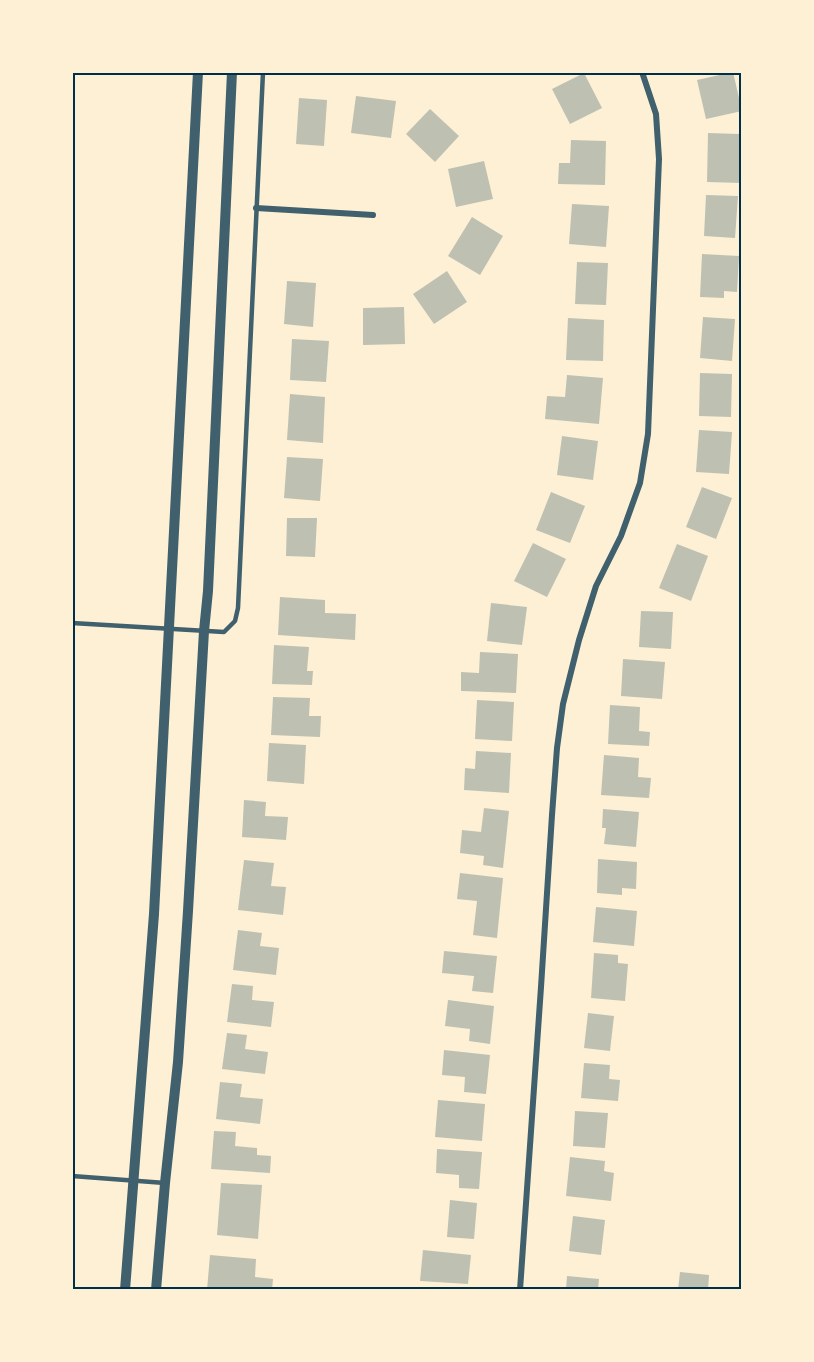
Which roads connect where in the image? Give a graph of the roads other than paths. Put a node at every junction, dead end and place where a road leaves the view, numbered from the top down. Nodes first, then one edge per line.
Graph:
1 (198, 72) edge
2 (232, 72) edge
3 (263, 72) edge
4 (642, 72) edge
5 (256, 208) junction
6 (373, 215) dead end
7 (72, 623) edge
8 (168, 629) junction
9 (204, 631) junction
10 (72, 1176) edge
11 (134, 1181) junction
12 (165, 1183) junction
13 (125, 1290) edge
14 (156, 1290) edge
15 (520, 1290) edge

1 - 8 street
2 - 9 street
3 - 5 lane
4 - 15 street
5 - 6 street
5 - 9 lane
7 - 8 lane
8 - 9 lane
8 - 11 street
9 - 12 street
10 - 11 lane
11 - 12 lane
11 - 13 street
12 - 14 street

